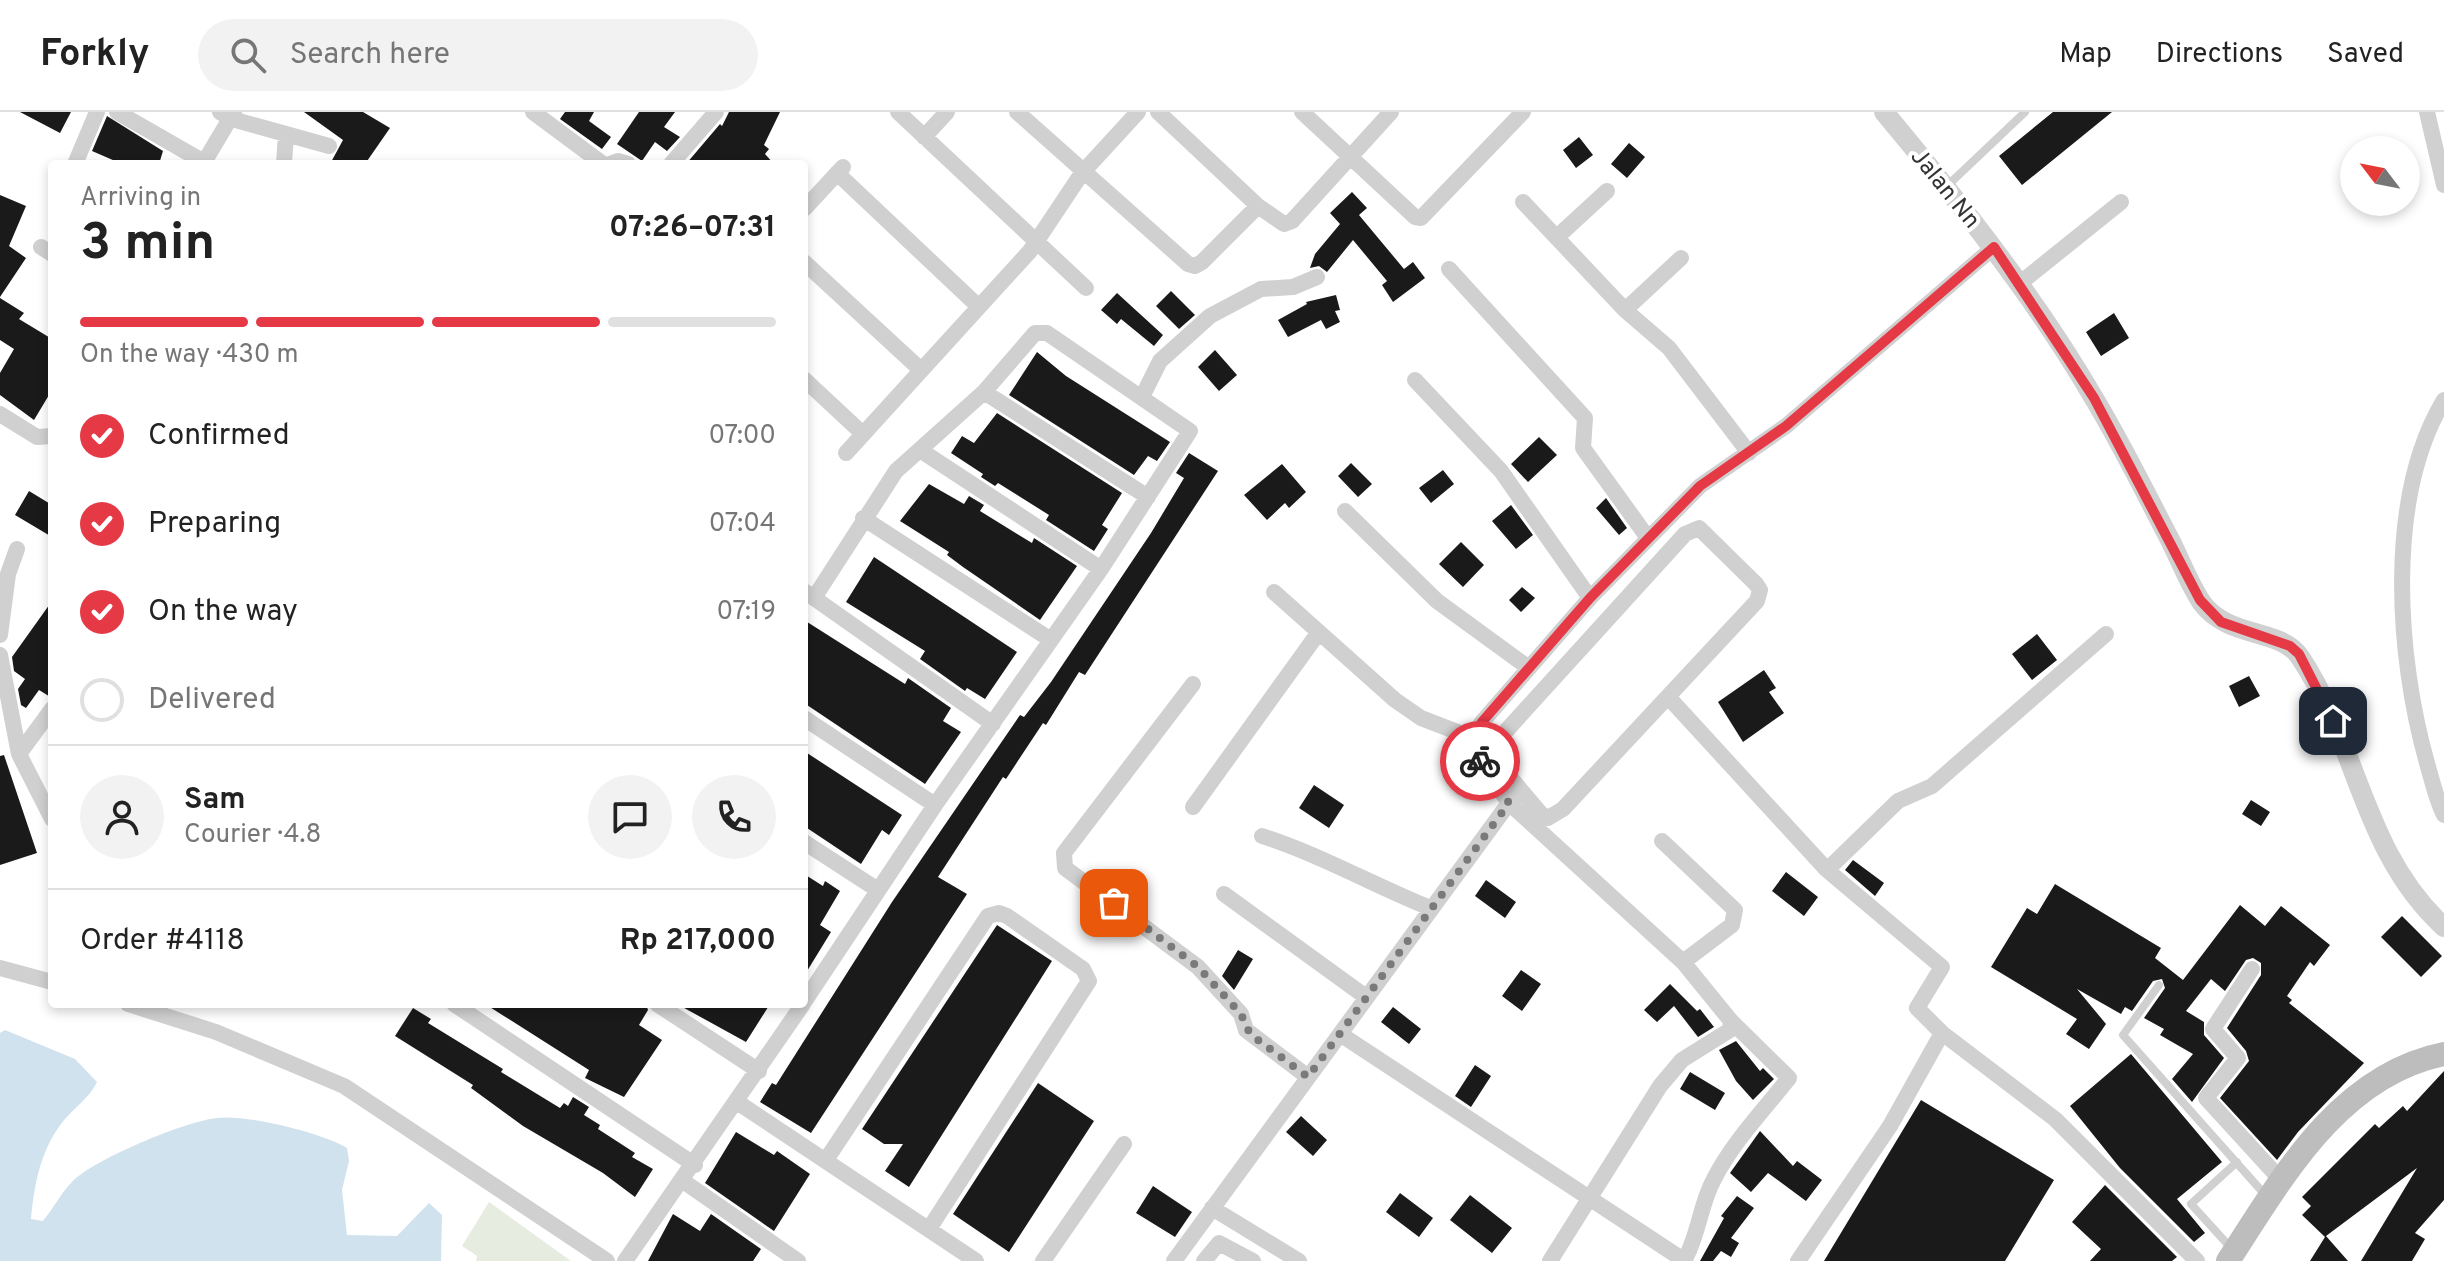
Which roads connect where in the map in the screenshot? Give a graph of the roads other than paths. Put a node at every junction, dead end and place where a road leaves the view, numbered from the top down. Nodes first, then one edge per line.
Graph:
1 (97, 112) edge
2 (117, 112) edge
3 (716, 112) edge
4 (898, 112) edge
5 (947, 112) edge
6 (1017, 112) edge
7 (1138, 112) edge
8 (1158, 112) edge
9 (1302, 112) edge
10 (1391, 112) edge
11 (1523, 112) edge
12 (1884, 112) edge
13 (2025, 112) edge
14 (2427, 112) edge
15 (536, 113) edge
16 (229, 114) edge
17 (286, 134) junction
18 (924, 137) junction
19 (329, 146) dead end
20 (1351, 157) junction
21 (77, 160) edge
22 (199, 160) edge
23 (206, 160) edge
24 (284, 160) edge
25 (598, 160) edge
26 (674, 160) edge
27 (1082, 173) junction
28 (2444, 185) edge
29 (1946, 186) junction
30 (1607, 191) dead end
31 (1523, 202) dead end
32 (2121, 202) dead end
33 (808, 205) edge
34 (1258, 206) junction
35 (1557, 237) junction
36 (1036, 241) junction
37 (1994, 247) junction
38 (1681, 258) dead end
39 (808, 266) edge
40 (1449, 269) dead end
41 (1317, 277) dead end
42 (2019, 284) junction
43 (1086, 288) dead end
44 (979, 307) junction
45 (1625, 310) junction
46 (921, 370) junction
47 (1415, 380) dead end
48 (808, 383) edge
49 (984, 392) junction
50 (1142, 397) junction
51 (2444, 400) edge
52 (0, 414) edge
53 (863, 434) junction
54 (48, 436) edge
55 (920, 450) junction
56 (846, 453) dead end
57 (1749, 453) junction
58 (1148, 497) junction
59 (1345, 511) dead end
60 (863, 518) junction
61 (1648, 538) junction
62 (17, 549) dead end
63 (1101, 569) junction
64 (1274, 592) dead end
65 (809, 594) edge
66 (1590, 598) junction
67 (1319, 632) junction
68 (2106, 634) dead end
69 (0, 635) edge
70 (1051, 640) junction
71 (0, 655) edge
72 (1529, 668) junction
73 (1193, 684) dead end
74 (1670, 699) junction
75 (48, 714) edge
76 (808, 721) edge
77 (993, 724) junction
78 (1473, 738) junction
79 (19, 754) junction
80 (1514, 798) junction
81 (935, 805) junction
82 (1193, 807) dead end
83 (48, 811) edge
84 (2444, 815) edge
85 (1262, 836) dead end
86 (1662, 841) dead end
87 (808, 845) edge
88 (1827, 870) junction
89 (878, 890) junction
90 (1224, 894) dead end
91 (1430, 908) junction
92 (2444, 927) edge
93 (1683, 962) junction
94 (0, 968) edge
95 (2252, 969) dead end
96 (808, 973) edge
97 (819, 980) junction
98 (48, 981) edge
99 (2159, 985) dead end
100 (808, 996) edge
101 (1366, 997) junction
102 (141, 1008) edge
103 (460, 1008) edge
104 (663, 1008) edge
105 (800, 1008) edge
106 (1731, 1021) junction
107 (1942, 1033) junction
108 (1340, 1034) junction
109 (2442, 1053) edge
110 (759, 1071) junction
111 (1308, 1077) junction
112 (737, 1102) junction
113 (1124, 1144) dead end
114 (826, 1160) junction
115 (2237, 1162) junction
116 (695, 1165) junction
117 (683, 1181) junction
118 (2275, 1190) junction
119 (1592, 1197) junction
120 (1212, 1208) junction
121 (929, 1229) junction
122 (2231, 1256) edge
123 (607, 1261) edge
124 (625, 1261) edge
125 (798, 1261) edge
126 (976, 1261) edge
127 (1043, 1261) edge
128 (1174, 1261) edge
129 (1204, 1261) edge
130 (1253, 1261) edge
131 (1299, 1261) edge
132 (1550, 1261) edge
133 (1684, 1261) edge
134 (1798, 1261) edge
135 (2197, 1261) edge

1 - 21 street
2 - 22 street
3 - 26 street
4 - 18 street
5 - 18 street
6 - 27 street
7 - 27 street
8 - 34 street
9 - 20 street
10 - 20 street
11 - 20 street
12 - 29 street, Jalan Nn
13 - 29 lane
14 - 28 street
15 - 25 street
16 - 17 street
16 - 23 street
17 - 19 street
17 - 24 street
18 - 36 street
20 - 34 street
27 - 34 street
27 - 36 street
29 - 37 street, Jalan Nn
30 - 35 street
31 - 35 street
32 - 42 street
33 - 44 street
35 - 45 street
36 - 43 street
36 - 44 street
37 - 42 street, Jalan Nn
37 - 57 street
38 - 45 street
39 - 46 street
40 - 61 street
41 - 50 street
42 - 92 street, Jalan Nn
44 - 46 street
45 - 57 street
46 - 53 street
47 - 66 street
48 - 53 street
49 - 50 street
49 - 55 street
49 - 58 street
50 - 58 street
51 - 84 street
52 - 54 street
53 - 56 street
55 - 60 street
55 - 63 street
57 - 61 street
58 - 63 street
59 - 72 street
60 - 65 street
60 - 70 street
61 - 66 street
62 - 69 street
63 - 70 street
64 - 67 street
65 - 77 street
66 - 72 street
67 - 78 street
67 - 82 street
68 - 88 street
70 - 77 street
71 - 79 street
72 - 78 street
73 - 111 street
74 - 80 street
74 - 80 street
74 - 88 street
75 - 79 street
76 - 81 street
77 - 81 street
78 - 80 street
79 - 83 street
80 - 91 street
80 - 93 street
81 - 89 street
85 - 91 street
86 - 93 street
87 - 89 street
88 - 107 street
89 - 97 street
90 - 101 street
91 - 101 street
93 - 106 street
94 - 98 street
95 - 118 street
96 - 97 street
97 - 100 street
99 - 115 lane
101 - 108 street
102 - 123 street
103 - 116 street
104 - 110 street
105 - 110 street
106 - 119 street
106 - 133 street
107 - 134 street
107 - 135 street
108 - 111 street
108 - 119 street
109 - 118 main road
110 - 112 street
111 - 120 street
112 - 114 street
112 - 116 street
113 - 127 street
114 - 121 street
114 - 121 street
115 - 118 lane
115 - 122 lane
116 - 117 street
117 - 124 street
117 - 125 street
118 - 122 main road
119 - 132 street
119 - 133 street
120 - 128 street
120 - 131 street
121 - 126 street
129 - 130 street

